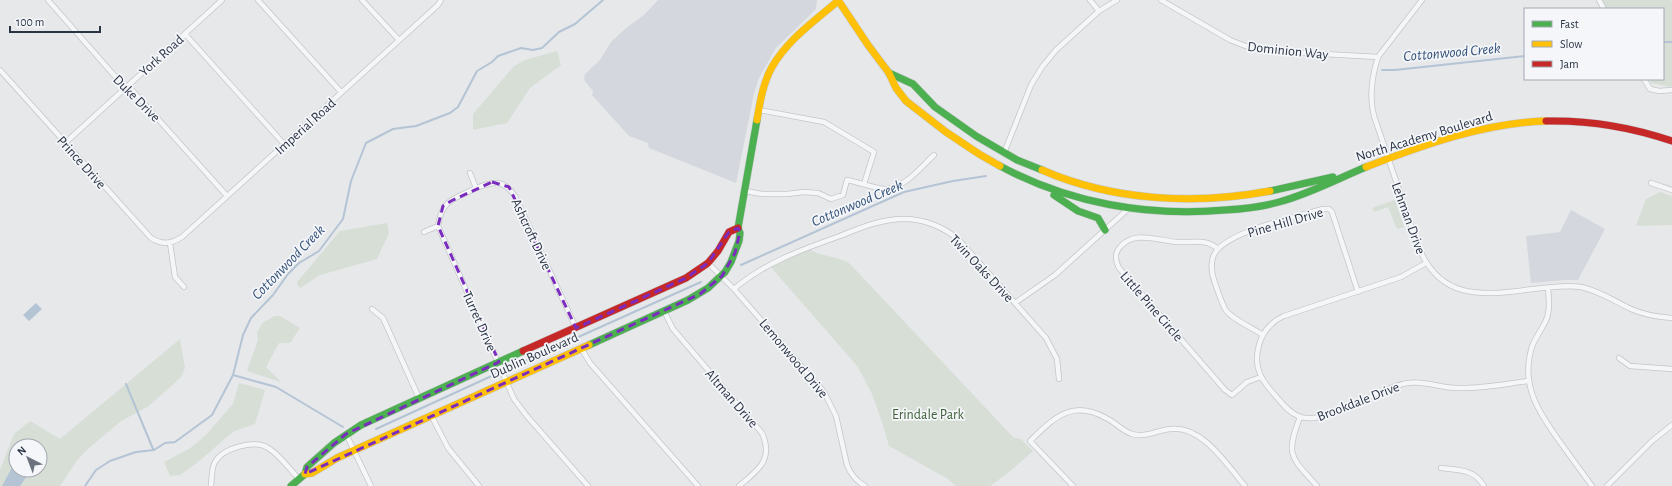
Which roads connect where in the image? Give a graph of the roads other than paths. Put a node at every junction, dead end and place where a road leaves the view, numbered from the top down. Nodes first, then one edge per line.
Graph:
1 (48, 0) edge
2 (222, 0) edge
3 (258, 0) edge
4 (362, 0) edge
5 (838, 0) edge
6 (1090, 0) edge
7 (1117, 0) edge
8 (1161, 0) edge
9 (1422, 0) edge
10 (440, 2) edge
11 (1099, 11) junction
12 (185, 34) junction
13 (399, 40) junction
14 (1378, 57) junction
15 (0, 70) edge
16 (889, 73) junction
17 (1645, 80) edge
18 (126, 86) junction
19 (1672, 90) edge
20 (341, 92) junction
21 (759, 110) junction
22 (1672, 141) edge
23 (65, 143) junction
24 (284, 144) junction
25 (1004, 153) junction
26 (934, 155) dead end
27 (1388, 159) junction
28 (470, 173) dead end
29 (1349, 174) junction
30 (1022, 178) junction
31 (1651, 183) dead end
32 (864, 184) junction
33 (476, 188) junction
34 (1672, 190) edge
35 (745, 191) junction
36 (1137, 195) junction
37 (227, 196) junction
38 (1128, 209) junction
39 (438, 226) junction
40 (738, 228) junction
41 (1106, 230) junction
42 (424, 232) dead end
43 (170, 243) junction
44 (1218, 248) junction
45 (708, 263) junction
46 (1426, 263) junction
47 (722, 276) junction
48 (184, 287) dead end
49 (1548, 288) junction
50 (734, 289) junction
51 (1358, 292) junction
52 (1015, 303) junction
53 (372, 309) dead end
54 (664, 311) junction
55 (1672, 318) edge
56 (576, 328) junction
57 (1263, 334) junction
58 (581, 348) junction
59 (1619, 358) dead end
60 (499, 362) junction
61 (1672, 369) edge
62 (1261, 377) junction
63 (1059, 379) dead end
64 (506, 382) junction
65 (1528, 382) junction
66 (419, 398) junction
67 (431, 415) junction
68 (1300, 417) junction
69 (1672, 425) edge
70 (346, 434) junction
71 (354, 451) junction
72 (1441, 468) dead end
73 (305, 474) junction
74 (299, 479) junction
75 (211, 486) edge
76 (291, 486) edge
77 (371, 486) edge
78 (479, 486) edge
79 (588, 486) edge
80 (698, 486) edge
81 (739, 486) edge
82 (865, 486) edge
83 (1072, 486) edge
84 (1245, 486) edge
85 (1317, 486) edge
86 (1484, 486) edge
87 (1592, 486) edge
88 (1607, 486) edge

1 - 18 street, Duke Drive
2 - 12 street, York Road
3 - 20 street
4 - 13 street
5 - 16 main road, North Academy Boulevard
5 - 21 main road, Dublin Boulevard
6 - 11 street
7 - 11 street
8 - 14 street, Dominion Way
9 - 14 street, Lehman Drive
10 - 13 street, Imperial Road
11 - 25 street
12 - 18 street, York Road
12 - 24 street
13 - 20 street, Imperial Road
14 - 27 street, Lehman Drive
15 - 23 street, Prince Drive
16 - 25 main road, North Academy Boulevard
16 - 30 main road, North Academy Boulevard
17 - 19 street
18 - 23 street, York Road
18 - 37 street, Duke Drive
20 - 24 street, Imperial Road
21 - 32 street
21 - 35 main road, Dublin Boulevard
22 - 27 main road, North Academy Boulevard
23 - 43 street, Prince Drive
24 - 37 street, Imperial Road
25 - 36 main road, North Academy Boulevard
26 - 32 street
27 - 29 main road, North Academy Boulevard
27 - 46 street, Lehman Drive
28 - 33 street
29 - 36 main road, North Academy Boulevard
29 - 38 main road, North Academy Boulevard
30 - 38 main road, North Academy Boulevard
30 - 41 main road
31 - 34 street
32 - 35 street
33 - 39 street
33 - 56 street, Ashcroft Drive
35 - 40 main road, Dublin Boulevard
36 - 38 main road
37 - 43 street, Imperial Road
38 - 41 street
39 - 42 street
39 - 60 street, Turret Drive
40 - 45 main road, Dublin Boulevard
40 - 47 main road, Dublin Boulevard
41 - 52 street
43 - 48 street
44 - 51 street, Pine Hill Drive
44 - 57 street
44 - 62 street, Little Pine Circle
45 - 47 street, Lemonwood Drive
45 - 56 main road, Dublin Boulevard
46 - 49 street, Lehman Drive
46 - 51 street, Brookdale Drive
47 - 50 street, Lemonwood Drive
47 - 54 main road, Dublin Boulevard
49 - 55 street, Lehman Drive
49 - 65 street
50 - 52 street, Twin Oaks Drive
50 - 82 street, Lemonwood Drive
51 - 57 street, Brookdale Drive
52 - 63 street, Twin Oaks Drive
53 - 66 street
54 - 58 main road, Dublin Boulevard
54 - 81 street, Altman Drive
56 - 60 main road, Dublin Boulevard
57 - 62 street, Brookdale Drive
58 - 64 main road, Dublin Boulevard
58 - 80 street
59 - 61 street
60 - 64 street, Turret Drive
60 - 66 main road, Dublin Boulevard
62 - 68 street, Brookdale Drive
64 - 67 main road, Dublin Boulevard
64 - 79 street, Turret Drive
65 - 68 street, Brookdale Drive
65 - 87 street
66 - 70 main road, Dublin Boulevard
67 - 71 main road, Dublin Boulevard
67 - 78 street
68 - 85 street
69 - 88 street
70 - 71 street
70 - 73 main road, Dublin Boulevard
71 - 73 main road, Dublin Boulevard
71 - 77 street
72 - 86 street
73 - 74 main road, Dublin Boulevard
74 - 75 street
74 - 76 main road, Dublin Boulevard
83 - 84 street

